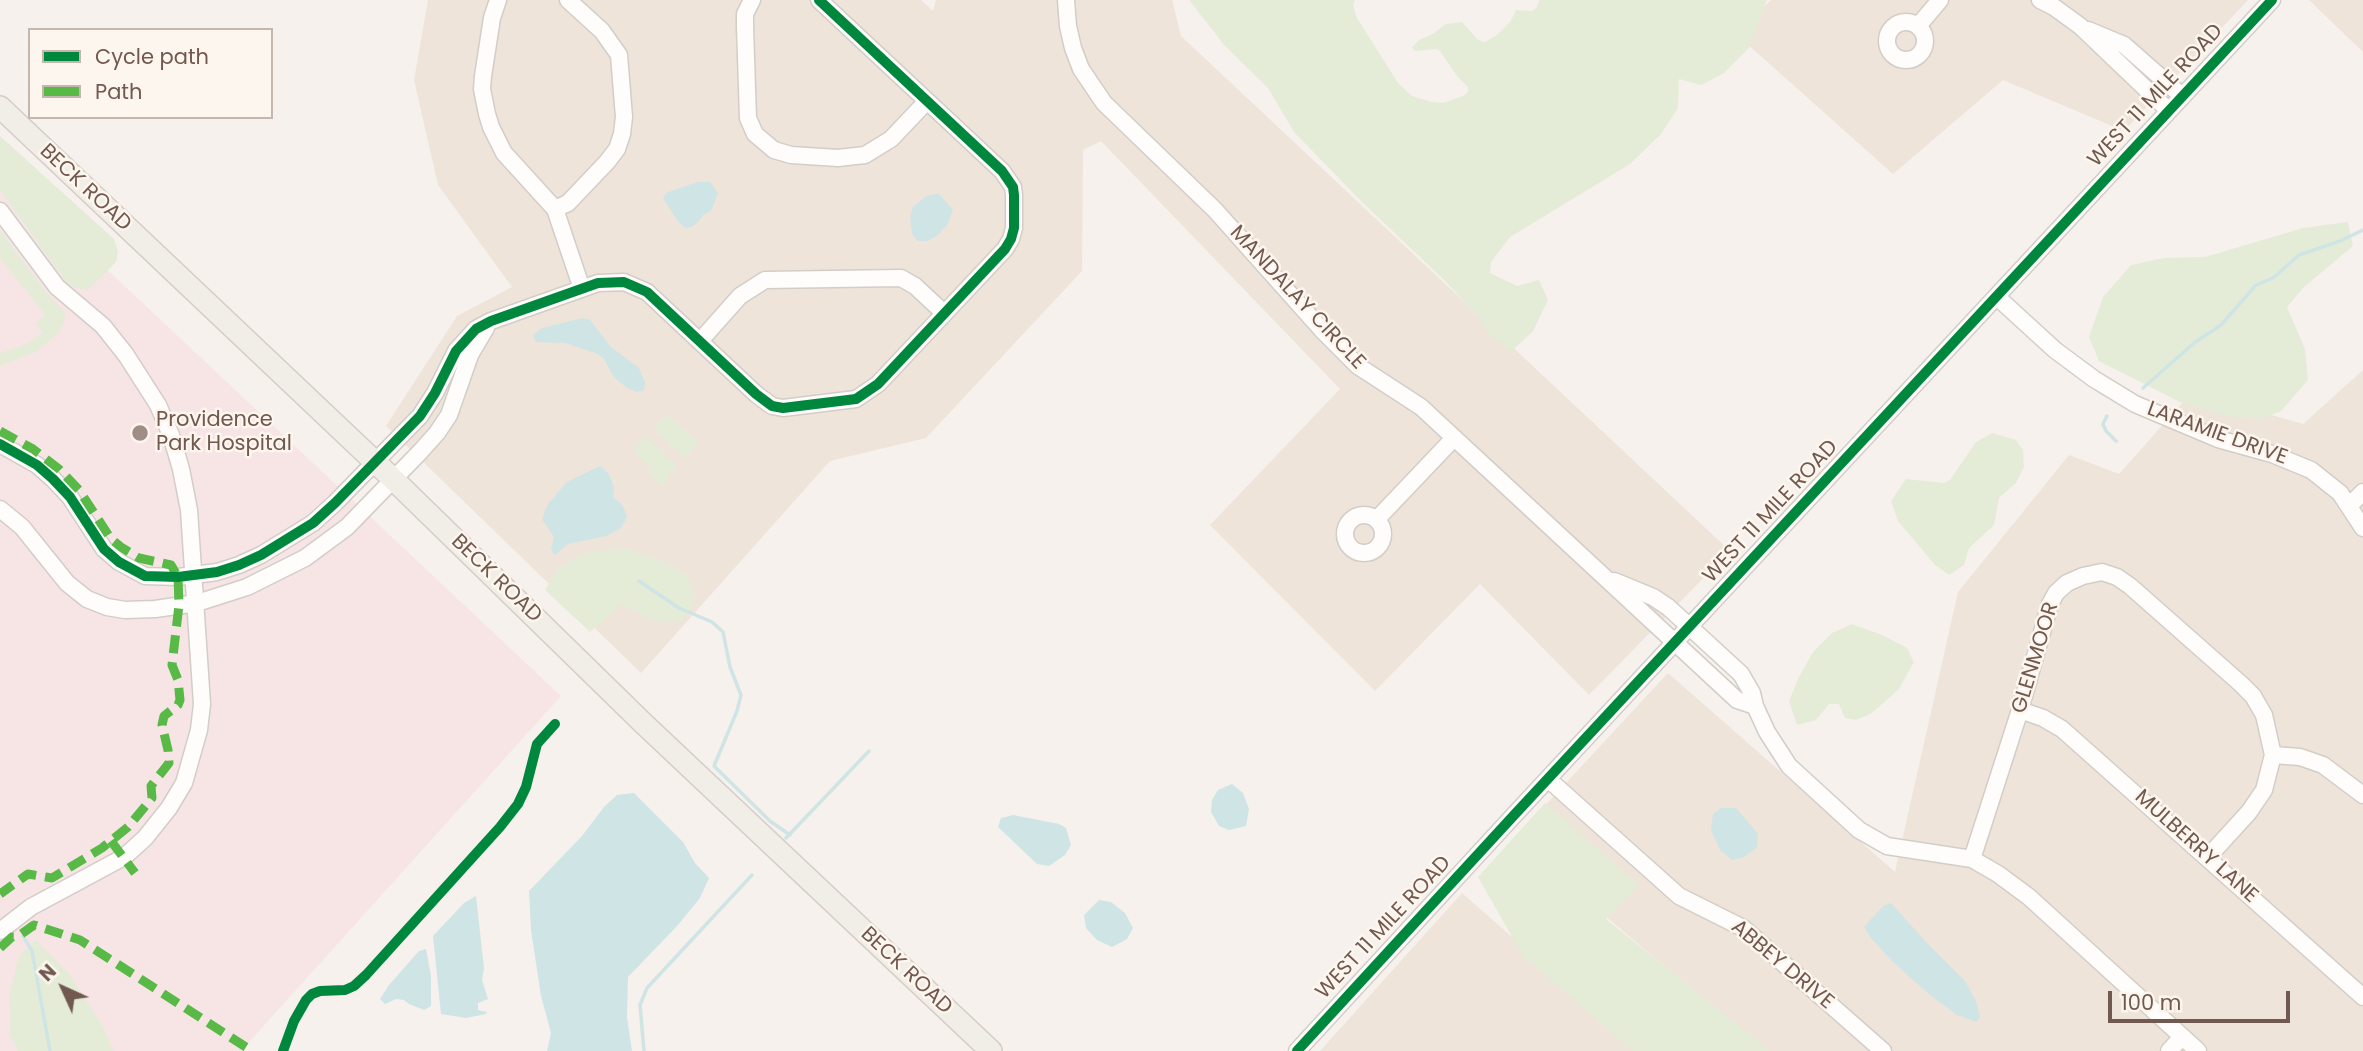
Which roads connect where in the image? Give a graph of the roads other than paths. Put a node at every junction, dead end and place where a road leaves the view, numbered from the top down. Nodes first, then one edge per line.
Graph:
1 (498, 0) edge
2 (568, 0) edge
3 (752, 0) edge
4 (819, 0) edge
5 (1066, 0) edge
6 (1940, 0) edge
7 (2040, 0) edge
8 (2272, 0) edge
9 (1917, 26) dead end
10 (2080, 26) junction
11 (2182, 96) junction
12 (927, 101) junction
13 (0, 107) edge
14 (2168, 110) junction
15 (555, 209) junction
16 (0, 211) edge
17 (582, 289) junction
18 (1997, 297) junction
19 (944, 313) junction
20 (491, 321) junction
21 (700, 341) junction
22 (446, 372) junction
23 (461, 383) junction
24 (426, 407) junction
25 (444, 421) junction
26 (1454, 438) junction
27 (0, 444) edge
28 (375, 462) junction
29 (392, 478) junction
30 (2363, 492) edge
31 (2350, 505) junction
32 (0, 509) edge
33 (1377, 519) dead end
34 (2363, 528) edge
35 (1602, 575) junction
36 (194, 576) junction
37 (197, 603) junction
38 (1690, 627) junction
39 (1675, 643) junction
40 (1755, 706) junction
41 (2020, 710) junction
42 (2273, 755) junction
43 (1548, 779) junction
44 (2363, 795) edge
45 (2208, 857) junction
46 (1972, 859) junction
47 (0, 931) edge
48 (2363, 997) edge
49 (2182, 1037) junction
50 (991, 1051) edge
51 (1297, 1051) edge
52 (1883, 1051) edge
53 (2169, 1051) edge
54 (2198, 1051) edge

1 - 15 street
2 - 15 street
3 - 12 street
4 - 12 street
5 - 26 street, MANDALAY CIRCLE
6 - 9 street
7 - 10 street
8 - 11 street, WEST 11 MILE ROAD
10 - 11 street
10 - 14 street
11 - 14 street, WEST 11 MILE ROAD
12 - 19 street
13 - 28 main road, BECK ROAD
14 - 18 street, WEST 11 MILE ROAD
15 - 17 street
16 - 36 street
17 - 20 street
17 - 21 street
18 - 31 street, LARAMIE DRIVE
18 - 38 street, WEST 11 MILE ROAD
19 - 21 street
19 - 21 street
20 - 22 street
20 - 23 street
22 - 23 street
22 - 24 street
23 - 25 street
24 - 25 street
24 - 28 street
25 - 29 street
26 - 33 street
26 - 35 street, MANDALAY CIRCLE
27 - 36 street
28 - 29 main road, BECK ROAD
28 - 36 street
29 - 37 street
29 - 50 main road, BECK ROAD
30 - 31 street
31 - 34 street, LARAMIE DRIVE
32 - 37 street
35 - 38 street
35 - 39 street, MANDALAY CIRCLE
36 - 37 street
37 - 47 street
38 - 39 street, WEST 11 MILE ROAD
38 - 40 street
39 - 40 street, MANDALAY CIRCLE
39 - 43 street, WEST 11 MILE ROAD
40 - 46 street
41 - 42 street, GLENMOOR
41 - 45 street, MULBERRY LANE
41 - 46 street, GLENMOOR
42 - 44 street
42 - 45 street, GLENMOOR
43 - 51 street, WEST 11 MILE ROAD
43 - 52 street, ABBEY DRIVE
45 - 48 street, MULBERRY LANE
46 - 49 street
49 - 53 street
49 - 54 street

